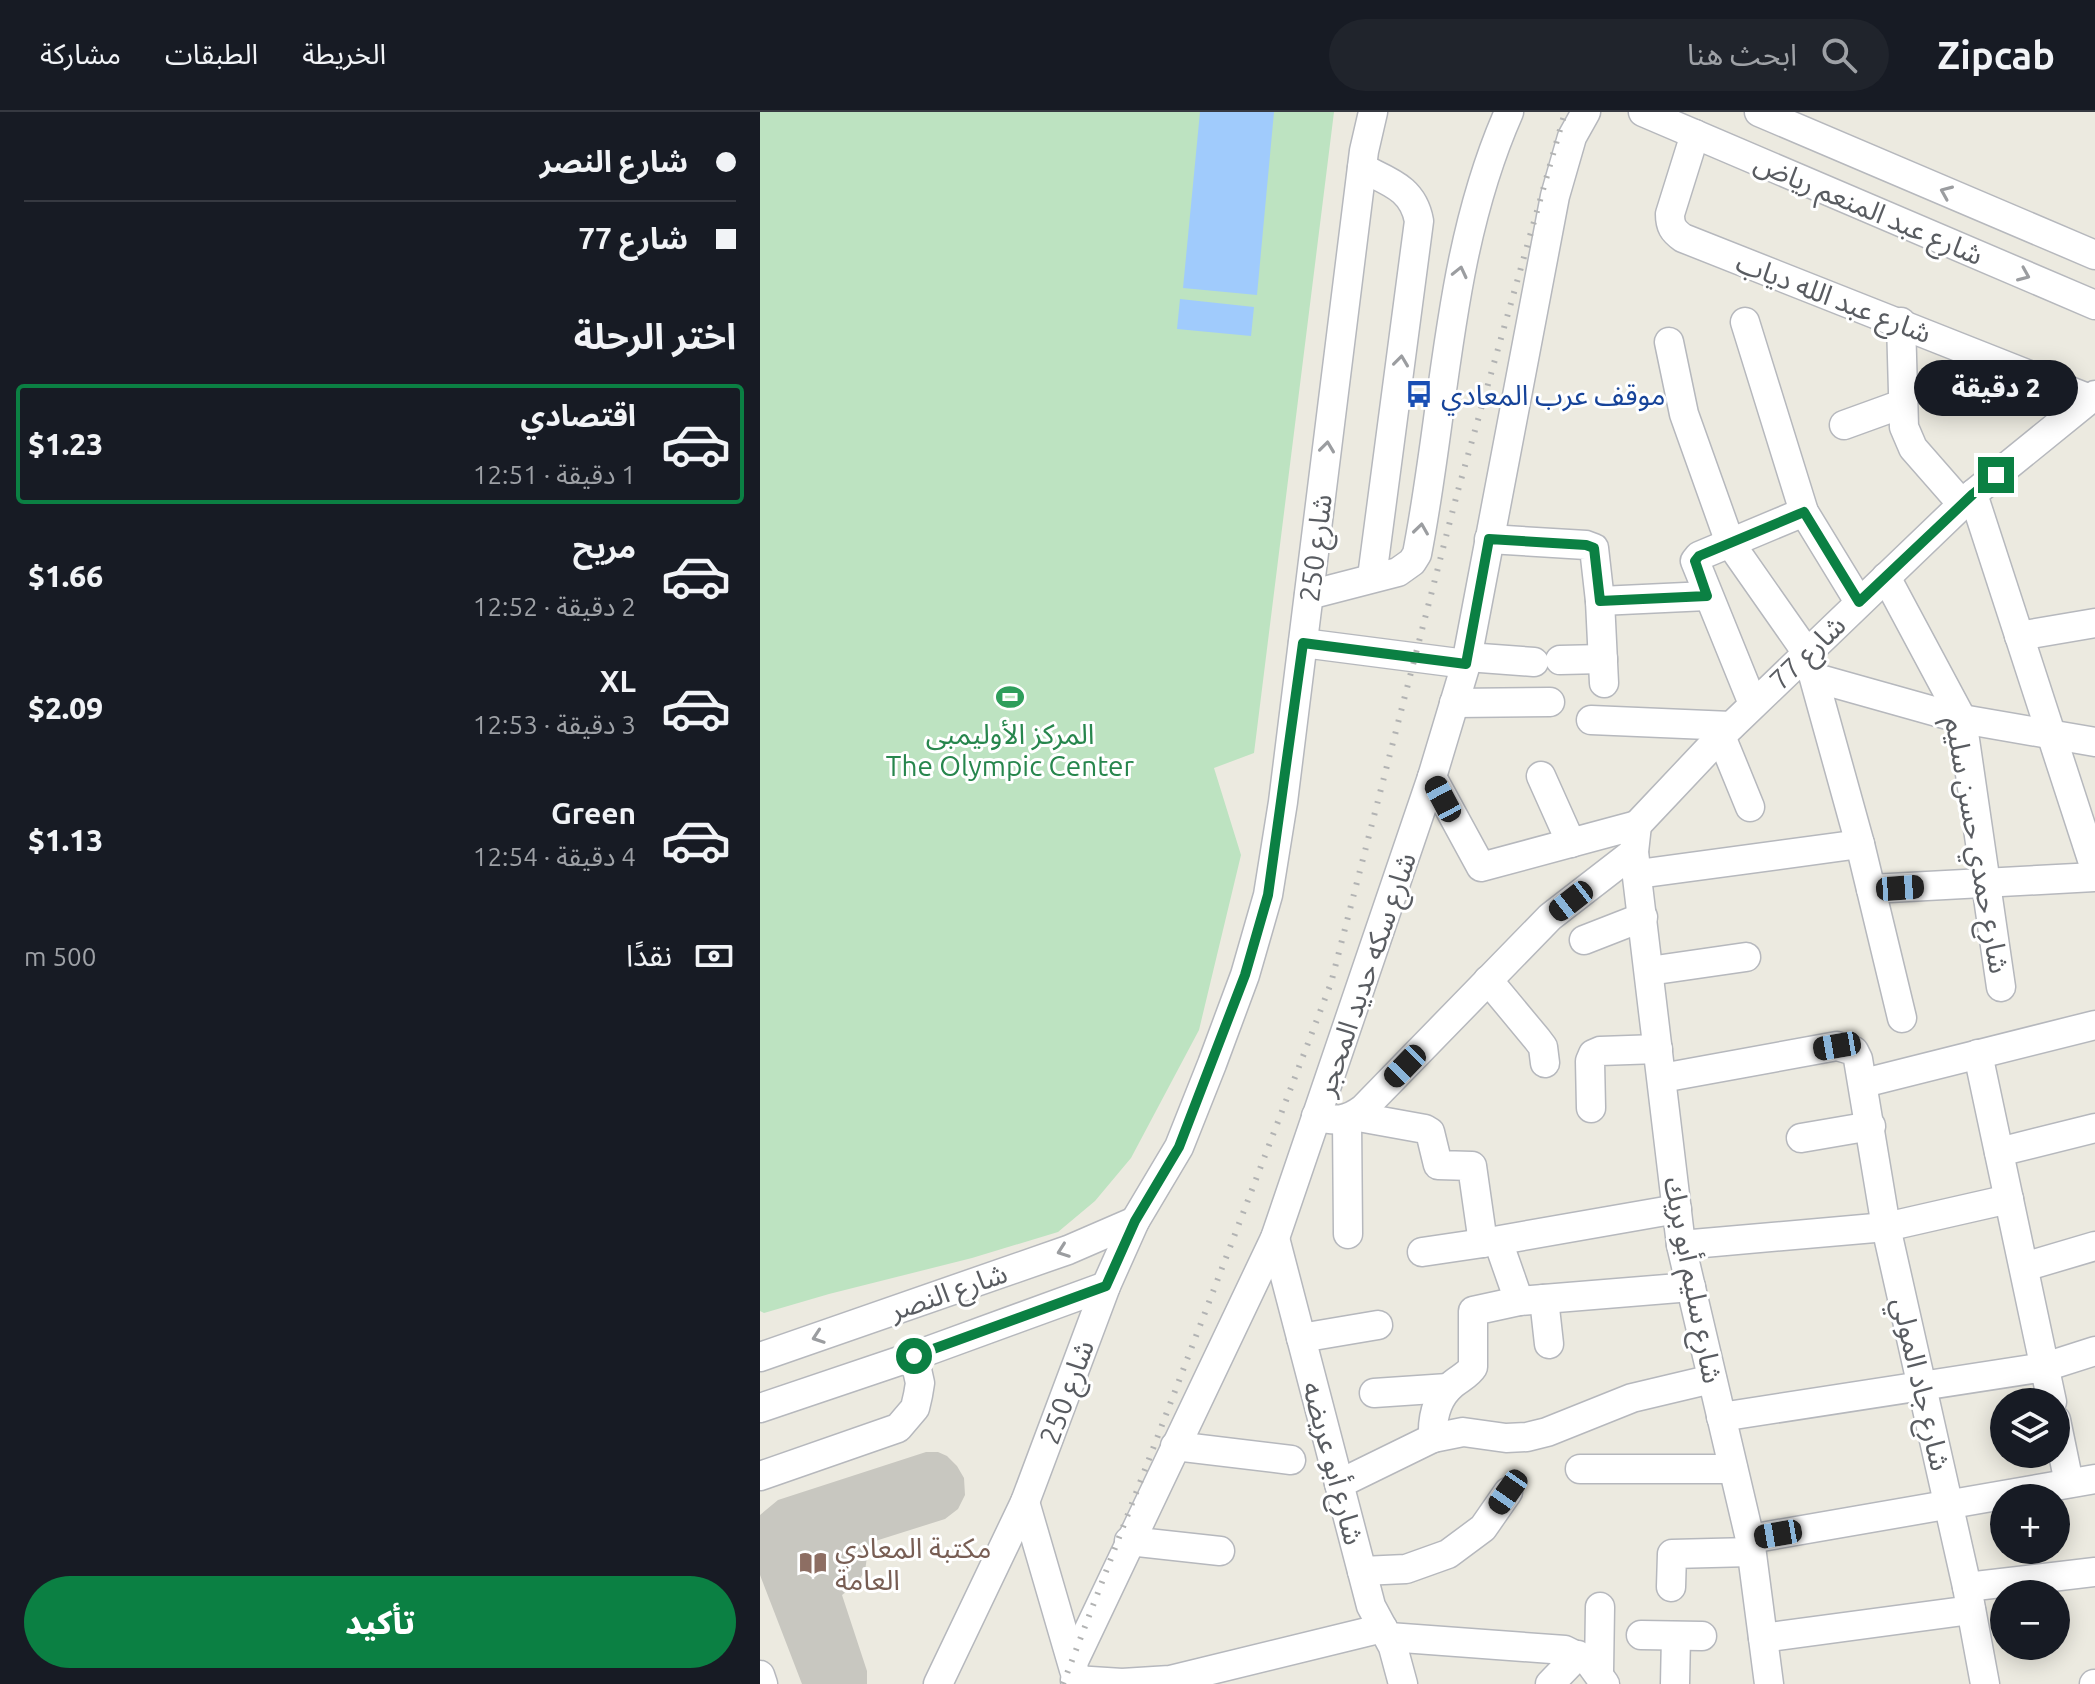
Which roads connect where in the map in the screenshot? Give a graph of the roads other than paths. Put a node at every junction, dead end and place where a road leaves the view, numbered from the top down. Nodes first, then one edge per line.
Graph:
1 (1373, 112) edge
2 (1509, 112) edge
3 (1586, 112) edge
4 (1643, 112) edge
5 (1759, 112) edge
6 (1695, 134) junction
7 (1362, 168) junction
8 (2095, 255) edge
9 (2095, 305) edge
10 (1745, 322) dead end
11 (1901, 322) junction
12 (1669, 342) dead end
13 (2092, 397) edge
14 (1902, 404) junction
15 (1844, 425) dead end
16 (1967, 499) junction
17 (1804, 512) junction
18 (1489, 539) junction
19 (1730, 543) junction
20 (1372, 577) junction
21 (1886, 577) junction
22 (1309, 595) junction
23 (1707, 596) junction
24 (1600, 601) junction
25 (1859, 602) junction
26 (2095, 623) edge
27 (2019, 636) junction
28 (1303, 643) junction
29 (1466, 660) junction
30 (1812, 666) junction
31 (1550, 702) dead end
32 (1454, 703) junction
33 (1753, 704) junction
34 (1962, 719) junction
35 (1591, 720) dead end
36 (1726, 731) junction
37 (2052, 737) junction
38 (2095, 742) edge
39 (1541, 776) dead end
40 (1432, 777) junction
41 (1750, 807) dead end
42 (1571, 843) junction
43 (1860, 844) junction
44 (1636, 850) junction
45 (2095, 869) edge
46 (2095, 877) edge
47 (1986, 883) junction
48 (1871, 889) junction
49 (1643, 917) junction
50 (1584, 940) dead end
51 (1746, 957) dead end
52 (1649, 971) junction
53 (1488, 980) junction
54 (2001, 987) dead end
55 (1902, 1018) dead end
56 (2095, 1025) edge
57 (1658, 1049) junction
58 (1978, 1054) junction
59 (1545, 1063) dead end
60 (1662, 1078) junction
61 (1864, 1083) junction
62 (1591, 1108) dead end
63 (1316, 1116) junction
64 (1350, 1118) junction
65 (1871, 1126) junction
66 (2095, 1128) edge
67 (1801, 1138) dead end
68 (1999, 1152) junction
69 (2009, 1199) junction
70 (1677, 1209) junction
71 (1135, 1221) junction
72 (1886, 1227) junction
73 (1348, 1234) dead end
74 (1275, 1238) junction
75 (1491, 1242) junction
76 (1681, 1245) junction
77 (2095, 1246) edge
78 (1422, 1252) dead end
79 (2024, 1267) junction
80 (1106, 1286) junction
81 (1691, 1287) junction
82 (1531, 1300) junction
83 (1378, 1325) dead end
84 (1301, 1338) junction
85 (1549, 1344) dead end
86 (2095, 1351) edge
87 (914, 1356) junction
88 (760, 1357) edge
89 (2045, 1367) junction
90 (1712, 1379) junction
91 (1922, 1386) junction
92 (1448, 1388) junction
93 (2049, 1388) edge
94 (1374, 1393) dead end
95 (760, 1408) edge
96 (1721, 1417) junction
97 (1433, 1438) junction
98 (1175, 1446) junction
99 (2070, 1453) edge
100 (1291, 1460) dead end
101 (1580, 1469) dead end
102 (1733, 1469) junction
103 (760, 1476) edge
104 (2082, 1481) edge
105 (1339, 1484) junction
106 (1508, 1492) dead end
107 (1025, 1502) junction
108 (1949, 1504) junction
109 (1129, 1541) junction
110 (1750, 1545) junction
111 (1220, 1551) dead end
112 (1362, 1571) junction
113 (2095, 1572) edge
114 (1671, 1587) dead end
115 (1969, 1598) junction
116 (1600, 1607) dead end
117 (1386, 1633) junction
118 (1641, 1635) dead end
119 (1763, 1638) junction
120 (1594, 1670) edge
121 (760, 1675) edge
122 (1074, 1676) edge
123 (763, 1684) edge
124 (938, 1684) edge
125 (1403, 1684) edge
126 (1550, 1684) edge
127 (1675, 1684) edge
128 (1769, 1684) edge
129 (1985, 1684) edge

1 - 7 street, شارع 250
20 -> 2 street
3 - 18 street, شارع سكه حديد المحجر
4 - 6 street, شارع عبد المنعم رياض
8 -> 5 street, شارع عبد المنعم رياض
6 -> 9 street, شارع عبد المنعم رياض
6 - 11 street, شارع عبد الله دياب
20 -> 7 street
22 -> 7 street, شارع 250
10 - 17 street
11 - 13 street, شارع عبد الله دياب
11 - 14 street
12 - 19 street
13 - 16 street, شارع 77
14 - 15 street
14 - 16 street
16 - 21 street, شارع 77
16 - 27 street
17 - 19 street
17 - 25 street
18 - 24 street
18 - 29 street, شارع سكه حديد المحجر
19 - 23 street
19 - 30 street
20 - 22 street
21 - 25 street, شارع 77
21 - 34 street, شارع حمدي حسن سليم
22 - 28 street, شارع 250
23 - 24 street
23 - 33 street
24 - 29 street
25 - 30 street, شارع 77
26 - 27 street
27 - 37 street
28 - 29 street
28 - 71 street, شارع 250
29 - 32 street, شارع سكه حديد المحجر
30 - 33 street, شارع 77
30 - 34 street
30 - 43 street
31 - 32 street
32 - 40 street, شارع سكه حديد المحجر
33 - 36 street, شارع 77
34 - 37 street
34 - 47 street, شارع حمدي حسن سليم
35 - 36 street
36 - 41 street
36 - 44 street, شارع 77
37 - 38 street
37 - 45 street
39 - 42 street
40 - 42 street
40 - 63 street, شارع سكه حديد المحجر
42 - 44 street
43 - 44 street
43 - 48 street
44 - 49 street, شارع سليم أبو بريك
44 - 53 street, شارع 77
46 - 47 street
47 - 48 street
47 - 54 street, شارع حمدي حسن سليم
48 - 55 street
49 - 50 street
49 - 52 street, شارع سليم أبو بريك
51 - 52 street
52 - 57 street, شارع سليم أبو بريك
53 - 59 street
53 - 64 street, شارع 77
56 - 58 street
57 - 60 street, شارع سليم أبو بريك
57 - 62 street
58 - 61 street
58 - 68 street
60 - 61 street, شارع جاد المولي
60 - 70 street, شارع سليم أبو بريك
61 - 65 street, شارع جاد المولي
63 - 64 street
63 - 74 street, شارع سكه حديد المحجر
64 - 73 street
64 - 75 street
65 - 67 street
65 - 72 street, شارع جاد المولي
66 - 68 street
68 - 69 street
69 - 72 street
69 - 79 street
70 - 75 street
70 - 76 street, شارع سليم أبو بريك
71 - 80 street, شارع 250
71 -> 88 street, شارع النصر
72 - 76 street
72 - 91 street, شارع جاد المولي
74 - 84 street, شارع أبو عريضه
74 - 98 street, شارع سكه حديد المحجر
75 - 78 street
75 - 82 street
76 - 81 street, شارع سليم أبو بريك
77 - 79 street
79 - 89 street
80 - 87 street, شارع النصر
80 - 107 street, شارع 250
81 - 82 street
81 - 90 street, شارع سليم أبو بريك
82 - 85 street
82 - 92 street
83 - 84 street
84 - 105 street, شارع أبو عريضه
86 - 89 street
87 - 95 street, شارع النصر
87 - 103 street
89 - 91 street
89 - 93 street
90 - 96 street, شارع سليم أبو بريك
90 - 97 street
91 - 96 street
91 - 108 street, شارع جاد المولي
92 - 94 street
92 - 97 street
96 - 102 street, شارع سليم أبو بريك
97 - 105 street
98 - 100 street
98 - 109 street, شارع سكه حديد المحجر
99 - 104 street
101 - 102 street
102 - 110 street, شارع سليم أبو بريك
104 - 108 street
105 - 112 street, شارع أبو عريضه
106 - 112 street
107 - 122 street
107 - 124 street, شارع 250
108 - 110 street
108 - 115 street, شارع جاد المولي
109 - 111 street
109 - 122 street, شارع سكه حديد المحجر
110 - 114 street
110 - 119 street, شارع سليم أبو بريك
112 - 117 street, شارع أبو عريضه
113 - 115 street
115 - 119 street
115 - 129 street, شارع جاد المولي
116 - 120 street
117 - 120 street
117 - 122 street
117 - 125 street, شارع أبو عريضه
118 - 127 street
119 - 128 street, شارع سليم أبو بريك
120 - 126 street
121 - 123 street

